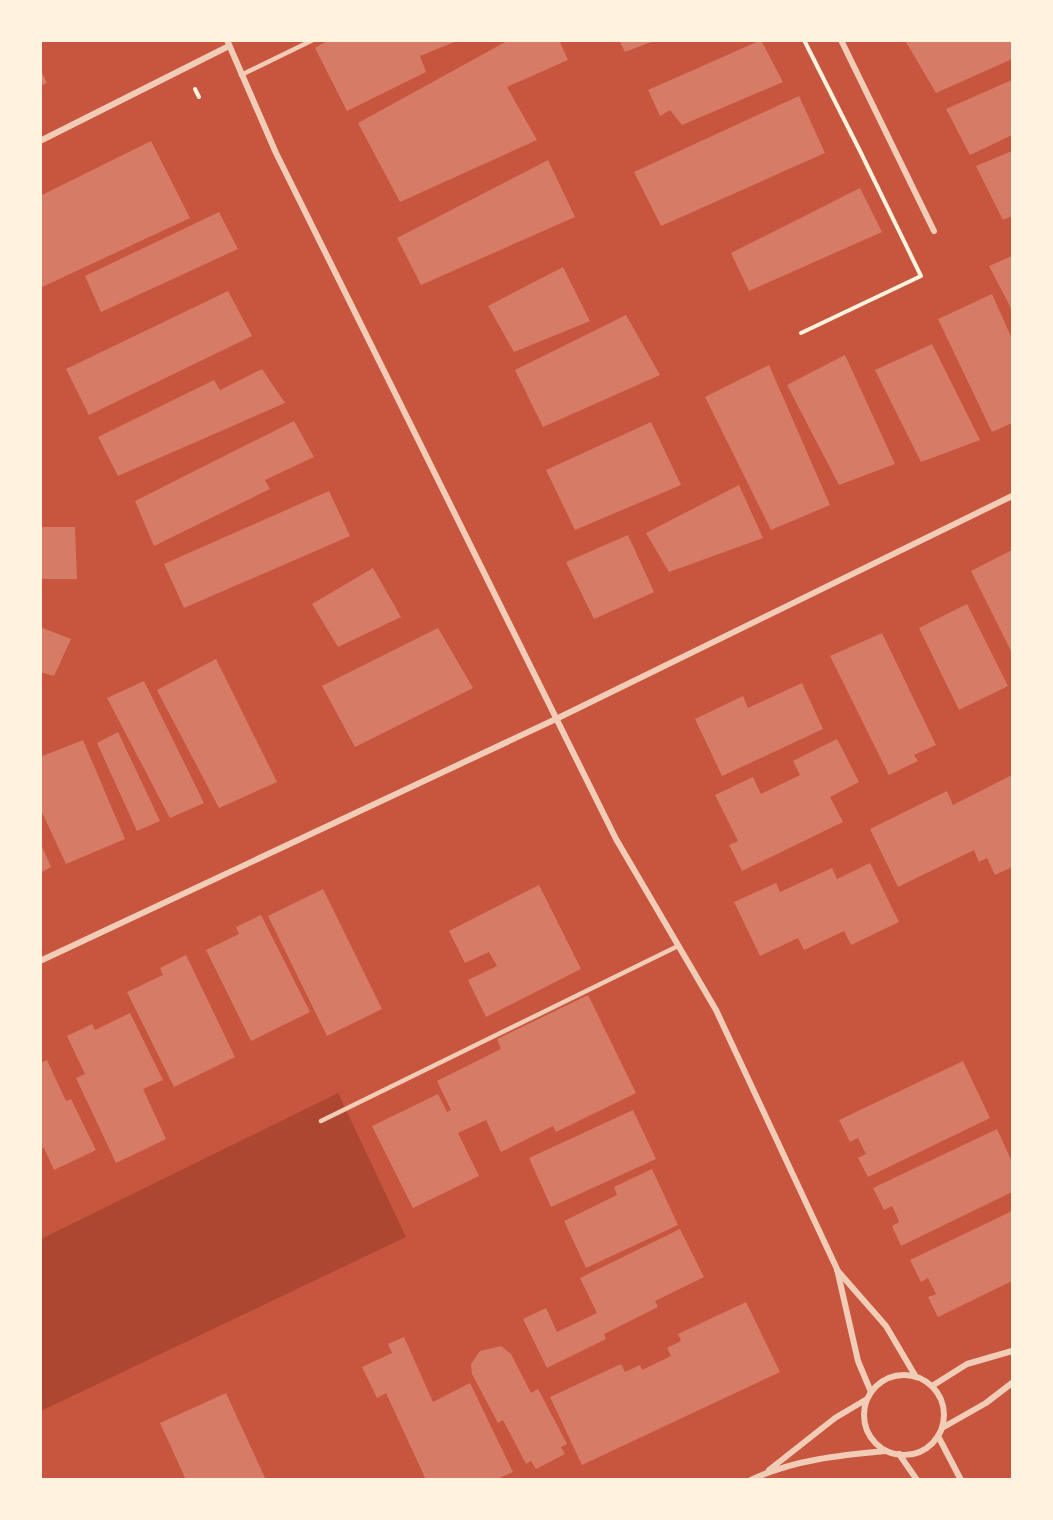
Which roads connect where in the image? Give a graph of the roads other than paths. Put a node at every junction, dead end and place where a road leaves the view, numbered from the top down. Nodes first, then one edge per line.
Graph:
1 (313, 40) edge
2 (841, 40) edge
3 (228, 43) edge
4 (241, 75) junction
5 (40, 141) edge
6 (934, 231) dead end
7 (1012, 496) edge
8 (556, 719) junction
9 (678, 946) junction
10 (40, 961) edge
11 (321, 1121) dead end
12 (837, 1269) junction
13 (1012, 1351) edge
14 (916, 1377) junction
15 (1012, 1383) edge
16 (932, 1386) junction
17 (871, 1392) junction
18 (867, 1399) junction
19 (942, 1428) junction
20 (938, 1436) junction
21 (886, 1451) junction
22 (899, 1454) junction
23 (767, 1472) junction
24 (751, 1479) edge
25 (917, 1479) edge
26 (960, 1479) edge

1 - 4 lane
2 - 6 street
3 - 4 street
3 - 5 street
4 - 8 street
7 - 8 street
8 - 9 street
8 - 10 street
9 - 11 lane
9 - 12 street
12 - 14 street
12 - 17 street
13 - 16 street
14 - 16 street
14 - 17 street
15 - 19 street
16 - 19 street
17 - 18 street
18 - 21 street
18 - 23 street
19 - 20 street
20 - 22 street
20 - 26 street
21 - 22 street
21 - 23 street
22 - 25 street
23 - 24 street

